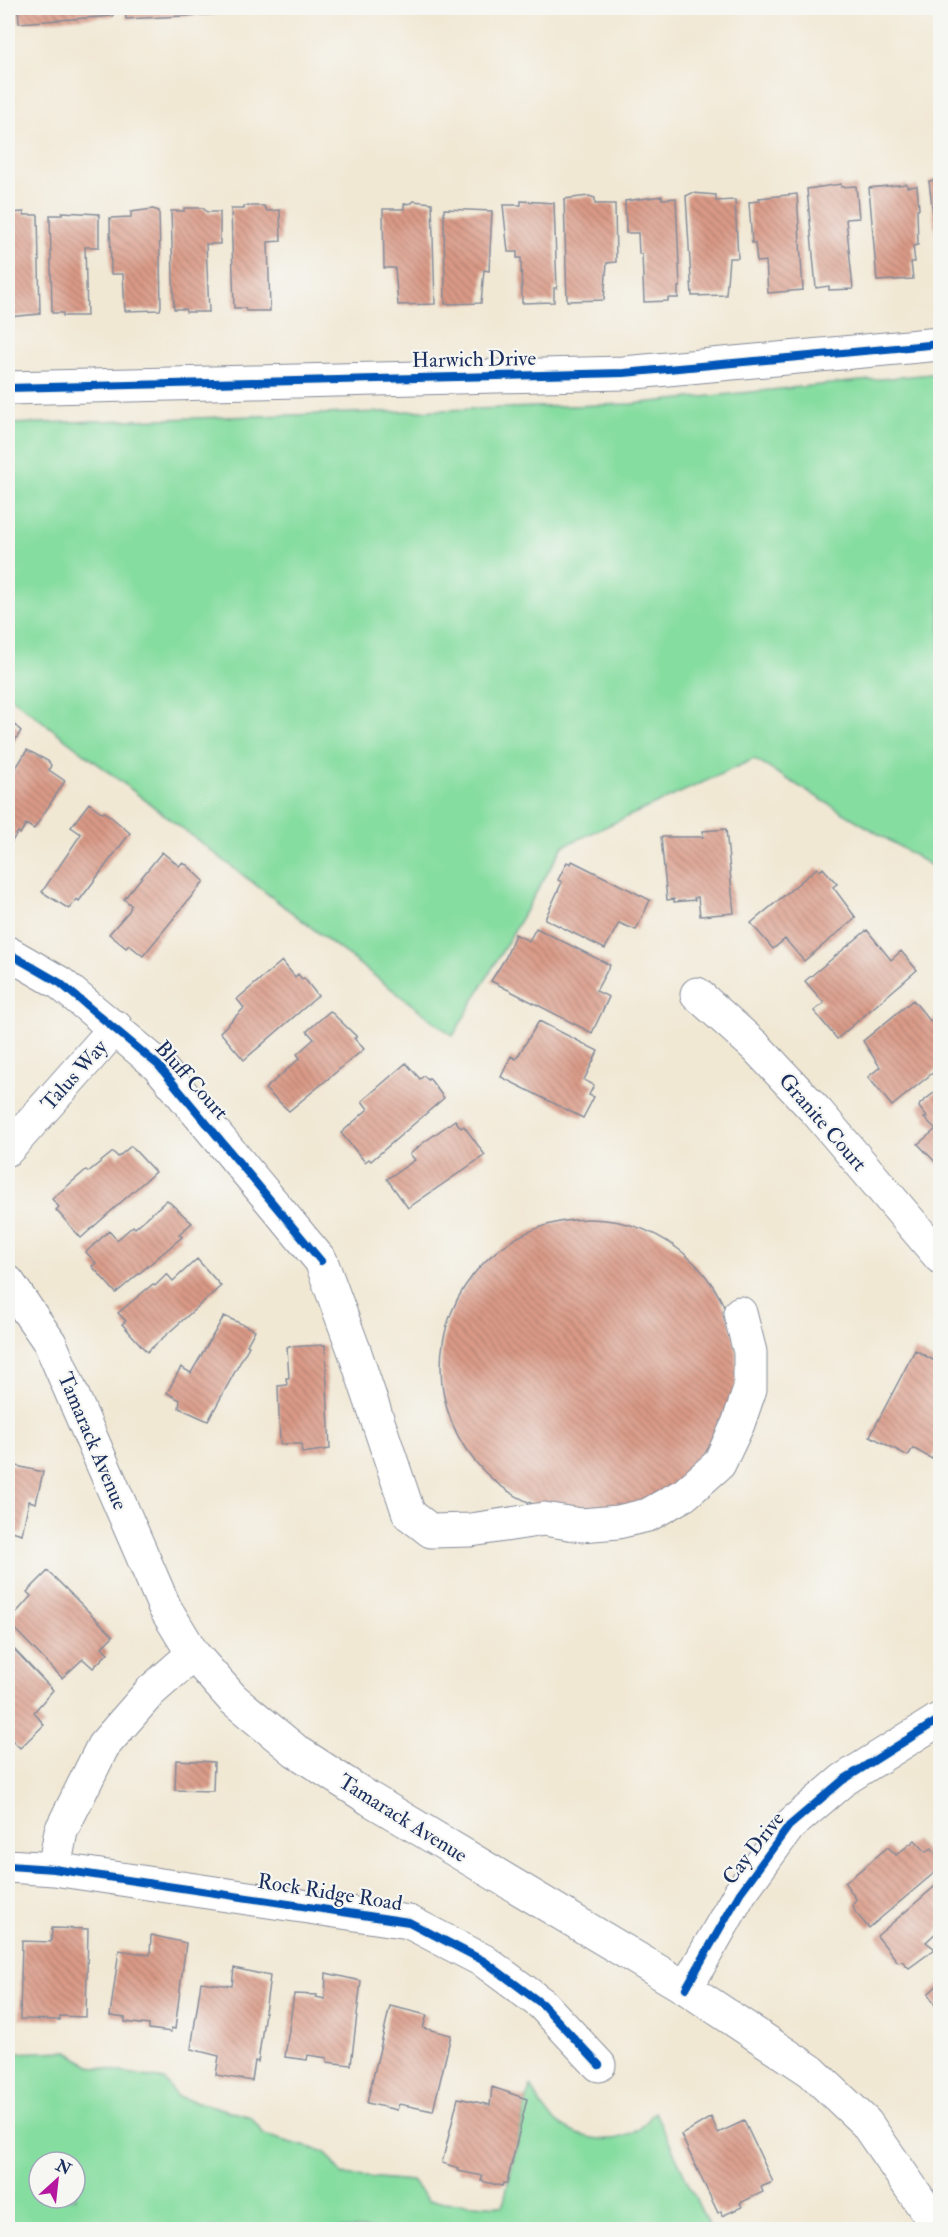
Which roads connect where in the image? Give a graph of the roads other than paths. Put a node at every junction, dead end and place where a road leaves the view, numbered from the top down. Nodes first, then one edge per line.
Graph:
1 (940, 344) edge
2 (8, 388) edge
3 (8, 953) edge
4 (697, 994) dead end
5 (116, 1027) junction
6 (8, 1149) edge
7 (940, 1257) edge
8 (8, 1282) edge
9 (740, 1312) dead end
10 (193, 1654) junction
11 (938, 1725) edge
12 (8, 1866) edge
13 (54, 1869) junction
14 (686, 1988) junction
15 (599, 2065) dead end
16 (940, 2229) edge

1 - 2 street, Harwich Drive
3 - 5 street, Bluff Court
4 - 7 street, Granite Court
5 - 6 street, Talus Way
5 - 9 street, Bluff Court
8 - 10 street, Tamarack Avenue
10 - 13 street
10 - 14 street, Tamarack Avenue
11 - 14 street, Cay Drive
12 - 13 street, Rock Ridge Road
13 - 15 street, Rock Ridge Road
14 - 16 street, Tamarack Avenue

